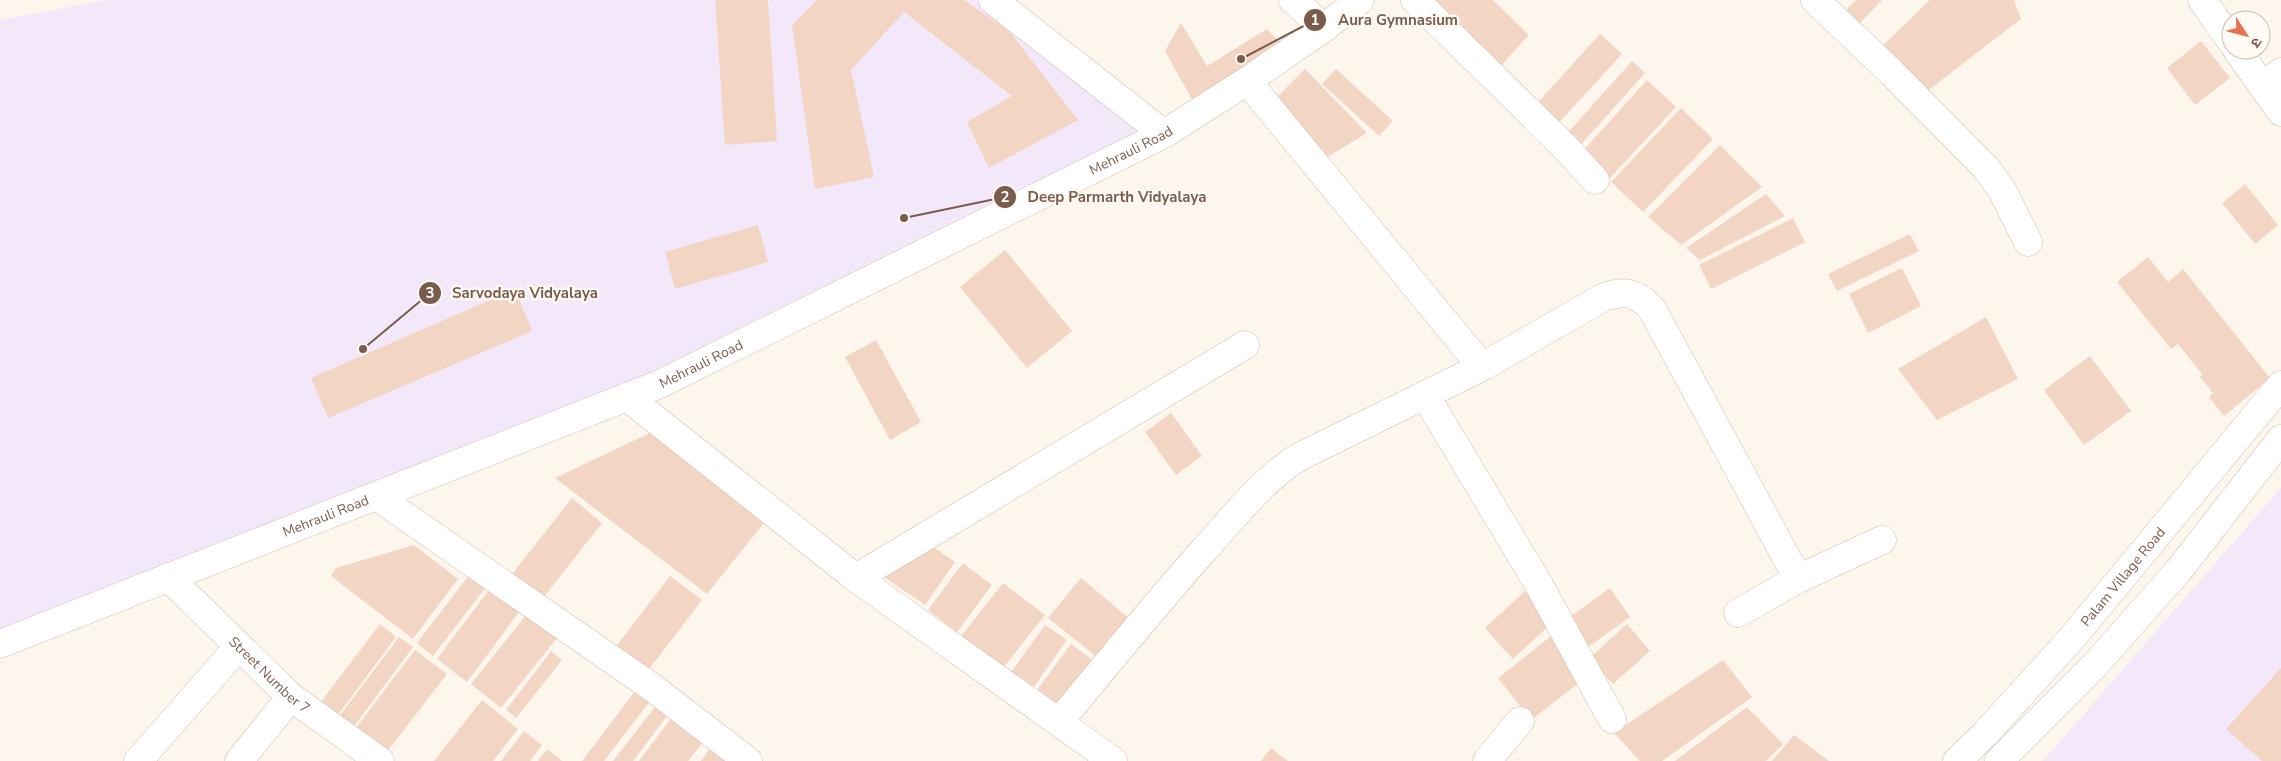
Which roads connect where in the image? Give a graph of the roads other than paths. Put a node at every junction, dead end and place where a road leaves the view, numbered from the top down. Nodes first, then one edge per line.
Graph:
1 (993, 0) edge
2 (1293, 0) edge
3 (1360, 0) edge
4 (1415, 0) edge
5 (1815, 0) edge
6 (2202, 0) edge
7 (2221, 27) edge
8 (1324, 28) junction
9 (2249, 60) edge
10 (2272, 79) edge
11 (1247, 81) junction
12 (2281, 112) edge
13 (1164, 134) junction
14 (1595, 180) dead end
15 (2028, 242) dead end
16 (1245, 345) dead end
17 (1482, 367) junction
18 (2281, 385) edge
19 (1425, 395) junction
20 (627, 397) junction
21 (2281, 439) edge
22 (376, 496) junction
23 (1882, 540) dead end
24 (168, 577) junction
25 (856, 578) junction
26 (1798, 578) junction
27 (1738, 614) dead end
28 (0, 644) edge
29 (239, 646) junction
30 (291, 697) junction
31 (1612, 719) dead end
32 (1520, 721) dead end
33 (1060, 722) junction
34 (138, 761) edge
35 (239, 761) edge
36 (380, 761) edge
37 (748, 761) edge
38 (1113, 761) edge
39 (1487, 761) edge
40 (1957, 761) edge
41 (1999, 761) edge

1 - 13 street
2 - 8 street
3 - 8 street, Mehrauli Road
4 - 14 street
5 - 15 street
6 - 7 street
8 - 11 street, Mehrauli Road
9 - 10 street
10 - 12 street
11 - 13 street, Mehrauli Road
11 - 17 street
13 - 20 street, Mehrauli Road
16 - 25 street
17 - 19 street
17 - 26 street
18 - 40 street, Palam Village Road
19 - 31 street
19 - 33 street
20 - 22 street, Mehrauli Road
20 - 25 street
21 - 41 street
22 - 24 street, Mehrauli Road
22 - 37 street
23 - 26 street
24 - 28 street, Mehrauli Road
24 - 29 street, Street Number 7
25 - 33 street
26 - 27 street
29 - 30 street, Street Number 7
29 - 34 street
30 - 35 street
30 - 36 street, Street Number 7
32 - 39 street
33 - 38 street

